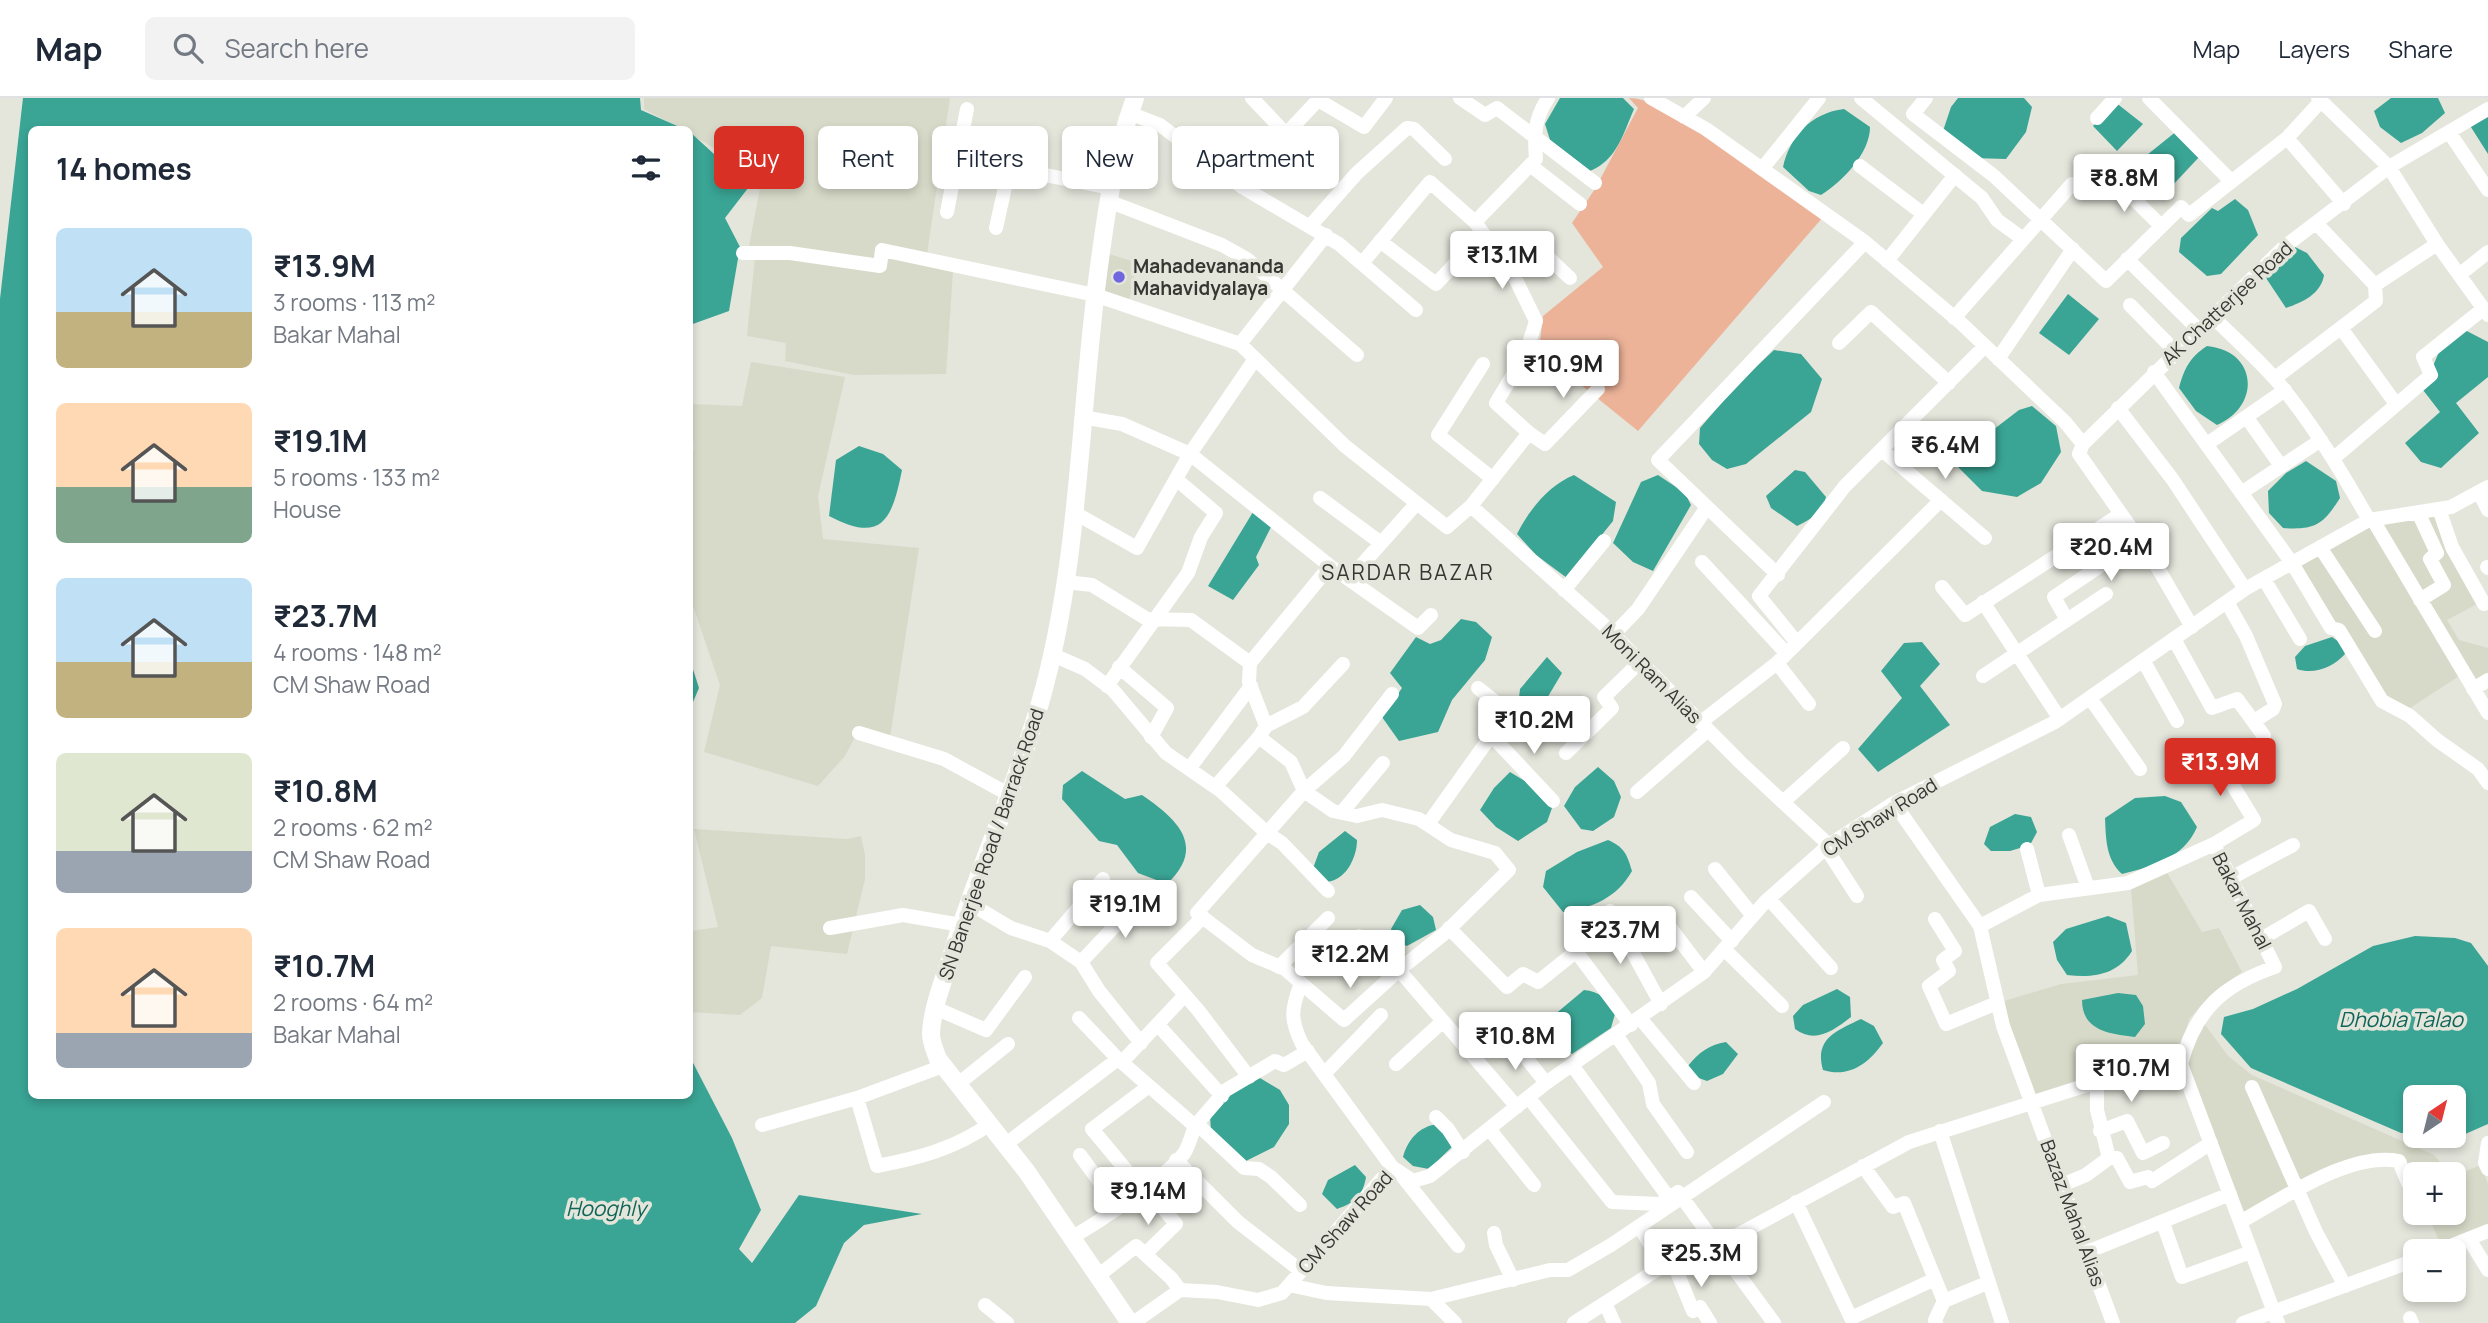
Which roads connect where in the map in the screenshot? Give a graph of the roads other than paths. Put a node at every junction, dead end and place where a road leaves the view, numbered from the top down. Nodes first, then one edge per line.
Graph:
1 (1252, 98) edge
2 (1386, 98) edge
3 (1460, 98) edge
4 (1548, 98) edge
5 (1651, 98) edge
6 (1704, 98) edge
7 (1819, 98) edge
8 (1861, 98) edge
9 (1926, 98) edge
10 (2115, 98) edge
11 (2149, 98) edge
12 (2319, 100) edge
13 (1132, 106) edge
14 (968, 109) dead end
15 (2488, 109) edge
16 (1684, 117) junction
17 (2097, 118) dead end
18 (965, 126) edge
19 (1278, 126) edge
20 (1294, 126) edge
21 (2449, 132) junction
22 (1172, 134) edge
23 (2287, 138) junction
24 (1534, 139) junction
25 (1445, 159) dead end
26 (1530, 165) junction
27 (1860, 166) dead end
28 (2389, 167) junction
29 (1762, 169) junction
30 (2484, 174) edge
31 (1955, 175) junction
32 (2112, 177) dead end
33 (1048, 179) edge
34 (2230, 180) junction
35 (1595, 183) dead end
36 (2072, 184) dead end
37 (952, 189) edge
38 (1005, 189) edge
39 (1246, 189) edge
40 (2488, 190) edge
41 (1109, 195) junction
42 (1580, 204) dead end
43 (2344, 204) junction
44 (947, 212) dead end
45 (1923, 213) junction
46 (2040, 218) junction
47 (2316, 223) junction
48 (1311, 225) junction
49 (2161, 226) junction
50 (996, 228) dead end
51 (1479, 228) junction
52 (1326, 235) junction
53 (2023, 239) junction
54 (1380, 241) junction
55 (1865, 242) junction
56 (2437, 244) junction
57 (2073, 249) junction
58 (2488, 252) edge
59 (743, 253) dead end
60 (2127, 259) junction
61 (1887, 261) junction
62 (1363, 262) junction
63 (2459, 275) junction
64 (1514, 276) junction
65 (1570, 278) dead end
66 (2375, 285) junction
67 (1280, 289) junction
68 (1095, 295) junction
69 (2130, 305) dead end
70 (1416, 310) dead end
71 (2486, 312) edge
72 (2212, 316) junction
73 (1954, 318) junction
74 (2341, 328) junction
75 (2198, 329) junction
76 (1839, 343) dead end
77 (1240, 344) junction
78 (1985, 346) junction
79 (2175, 351) junction
80 (1357, 355) dead end
81 (1255, 359) junction
82 (1998, 359) junction
83 (1483, 364) dead end
84 (2154, 372) junction
85 (2275, 379) junction
86 (1949, 383) junction
87 (1598, 389) dead end
88 (2285, 390) junction
89 (2396, 404) junction
90 (2118, 408) junction
91 (1082, 417) junction
92 (2247, 418) junction
93 (1530, 433) junction
94 (2321, 440) junction
95 (2082, 444) junction
96 (2207, 444) junction
97 (1882, 450) junction
98 (1190, 454) junction
99 (2333, 458) junction
100 (2281, 466) junction
101 (1176, 479) junction
102 (1493, 479) junction
103 (2484, 489) edge
104 (2241, 492) junction
105 (1320, 498) dead end
106 (1941, 500) junction
107 (1417, 503) junction
108 (1471, 506) junction
109 (1707, 507) junction
110 (2439, 509) junction
111 (2488, 510) edge
112 (1073, 512) junction
113 (2418, 512) junction
114 (2121, 514) junction
115 (2371, 520) junction
116 (1985, 538) dead end
117 (2139, 540) junction
118 (1604, 541) dead end
119 (1381, 543) junction
120 (2320, 547) junction
121 (1702, 562) dead end
122 (2292, 563) junction
123 (1330, 566) junction
124 (1778, 575) junction
125 (1350, 578) junction
126 (2264, 579) junction
127 (1066, 582) junction
128 (1942, 587) dead end
129 (2245, 589) junction
130 (1564, 590) junction
131 (2106, 594) dead end
132 (2420, 600) junction
133 (1983, 602) junction
134 (2227, 602) junction
135 (2484, 604) dead end
136 (1430, 615) dead end
137 (1155, 620) junction
138 (2067, 620) junction
139 (2192, 627) junction
140 (2375, 631) dead end
141 (1613, 635) junction
142 (2174, 639) junction
143 (2300, 639) dead end
144 (1787, 653) junction
145 (2016, 654) junction
146 (1053, 655) junction
147 (2143, 660) junction
148 (1640, 662) junction
149 (1250, 663) junction
150 (1343, 664) dead end
151 (1119, 667) junction
152 (1983, 676) dead end
153 (2488, 680) edge
154 (1107, 686) junction
155 (1251, 686) junction
156 (1478, 688) dead end
157 (2473, 689) junction
158 (1392, 694) dead end
159 (2090, 698) junction
160 (1809, 704) dead end
161 (2488, 713) edge
162 (2060, 719) junction
163 (2177, 721) dead end
164 (2254, 721) junction
165 (1704, 726) junction
166 (1263, 732) junction
167 (859, 733) dead end
168 (1490, 734) junction
169 (2264, 736) dead end
170 (1151, 737) junction
171 (1843, 748) dead end
172 (1566, 753) dead end
173 (2217, 759) dead end
174 (1383, 764) dead end
175 (1189, 769) junction
176 (2140, 769) dead end
177 (2488, 783) edge
178 (1215, 787) junction
179 (1304, 791) junction
180 (1637, 793) dead end
181 (1010, 795) junction
182 (1553, 801) dead end
183 (1783, 802) junction
184 (1894, 803) junction
185 (1342, 812) junction
186 (1428, 824) junction
187 (1267, 833) junction
188 (2069, 835) dead end
189 (2214, 844) junction
190 (2293, 845) dead end
191 (1828, 846) junction
192 (2028, 849) dead end
193 (1715, 869) dead end
194 (2231, 878) junction
195 (1103, 879) dead end
196 (2088, 888) junction
197 (1328, 891) dead end
198 (1144, 895) dead end
199 (2039, 895) junction
200 (1857, 896) dead end
201 (1691, 897) dead end
202 (1769, 899) junction
203 (969, 903) junction
204 (1610, 911) dead end
205 (1753, 916) junction
206 (1203, 917) junction
207 (1328, 918) dead end
208 (1662, 918) dead end
209 (1935, 919) dead end
210 (961, 925) junction
211 (1980, 926) junction
212 (830, 928) dead end
213 (1449, 928) junction
214 (1359, 936) dead end
215 (2261, 939) junction
216 (2325, 939) dead end
217 (1049, 941) junction
218 (1728, 945) junction
219 (1081, 962) junction
220 (1279, 967) junction
221 (1832, 968) dead end
222 (1397, 972) junction
223 (1704, 972) junction
224 (1025, 977) dead end
225 (1301, 983) junction
226 (1185, 995) junction
227 (1661, 1003) junction
228 (1997, 1003) junction
229 (1782, 1006) dead end
230 (936, 1008) junction
231 (1381, 1015) dead end
232 (1079, 1018) dead end
233 (1443, 1021) junction
234 (1635, 1021) junction
235 (1158, 1026) junction
236 (1616, 1035) junction
237 (1511, 1039) dead end
238 (1141, 1043) junction
239 (1008, 1044) dead end
240 (1308, 1051) junction
241 (1120, 1061) junction
242 (2181, 1063) junction
243 (1396, 1064) dead end
244 (1572, 1065) junction
245 (943, 1066) junction
246 (1325, 1073) junction
247 (1249, 1077) junction
248 (2097, 1082) junction
249 (1546, 1083) junction
250 (1694, 1083) dead end
251 (958, 1084) junction
252 (1149, 1086) junction
253 (2252, 1087) dead end
254 (1222, 1096) junction
255 (857, 1098) junction
256 (1523, 1102) junction
257 (1824, 1102) dead end
258 (2032, 1104) junction
259 (1436, 1117) dead end
260 (990, 1124) junction
261 (762, 1125) dead end
262 (1196, 1125) junction
263 (1490, 1130) junction
264 (1940, 1131) junction
265 (2101, 1131) junction
266 (2163, 1143) dead end
267 (2211, 1143) junction
268 (2488, 1143) edge
269 (1006, 1144) junction
270 (1463, 1152) junction
271 (1687, 1152) dead end
272 (1080, 1155) dead end
273 (2109, 1158) junction
274 (1176, 1160) junction
275 (1863, 1166) junction
276 (1395, 1169) junction
277 (2488, 1169) edge
278 (2403, 1171) edge
279 (1534, 1185) dead end
280 (2062, 1185) junction
281 (1144, 1187) junction
282 (2298, 1190) junction
283 (2230, 1194) junction
284 (1676, 1197) junction
285 (1796, 1202) junction
286 (1300, 1205) dead end
287 (1118, 1207) junction
288 (2240, 1222) junction
289 (2163, 1223) junction
290 (1639, 1226) junction
291 (2488, 1231) edge
292 (1494, 1233) dead end
293 (1072, 1237) junction
294 (2469, 1239) junction
295 (2466, 1240) edge
296 (1719, 1245) junction
297 (1458, 1246) dead end
298 (2087, 1252) junction
299 (2251, 1252) junction
300 (1145, 1254) junction
301 (1667, 1263) junction
302 (2403, 1264) edge
303 (2488, 1270) edge
304 (1301, 1271) junction
305 (1098, 1276) junction
306 (1935, 1279) junction
307 (1513, 1280) junction
308 (1987, 1283) junction
309 (1289, 1285) junction
310 (2345, 1286) junction
311 (1180, 1290) junction
312 (1431, 1299) junction
313 (1944, 1301) junction
314 (1605, 1303) junction
315 (985, 1305) dead end
316 (2276, 1317) edge
317 (1128, 1322) edge
318 (1007, 1323) edge
319 (1455, 1323) edge
320 (1574, 1323) edge
321 (1614, 1323) edge
322 (1710, 1323) edge
323 (1774, 1323) edge
324 (1936, 1323) edge
325 (2002, 1323) edge
326 (2113, 1323) edge
327 (2243, 1323) edge

1 - 19 street
2 - 20 street
3 - 24 street
4 - 24 street
5 - 16 street
6 - 16 street
7 - 29 street
8 - 31 street
9 - 46 street
10 - 17 street
11 - 34 street
12 - 23 street
12 - 28 street
13 - 22 street
13 - 41 street, SN Banerjee Road / Barrack Road
14 - 18 street
15 - 21 street, AK Chatterjee Road
16 - 29 street
21 - 28 street, AK Chatterjee Road
21 - 30 street
23 - 34 street
23 - 43 street
24 - 26 street
24 - 35 street
25 - 48 street
26 - 42 street
26 - 51 street
27 - 45 street
28 - 43 street, AK Chatterjee Road
28 - 56 street
29 - 55 street
30 - 40 street
31 - 45 street
31 - 53 street
32 - 49 street
33 - 41 street
34 - 49 street
36 - 46 street
37 - 44 street
38 - 50 street
39 - 48 street
41 - 67 street
41 - 68 street, SN Banerjee Road / Barrack Road
43 - 47 street, AK Chatterjee Road
45 - 61 street
46 - 53 street
46 - 57 street
47 - 66 street
47 - 72 street, AK Chatterjee Road
48 - 52 street
49 - 60 street
51 - 54 street
51 - 54 street
51 - 64 street
52 - 62 street
52 - 67 street
53 - 73 street
54 - 62 street
55 - 61 street
55 - 109 street
56 - 63 street
56 - 66 street
57 - 60 street
57 - 82 street
58 - 63 street
59 - 68 street
60 - 75 street
61 - 73 street
62 - 70 street
63 - 71 street
64 - 65 street
64 - 93 street
66 - 74 street
67 - 77 street
67 - 80 street
68 - 77 street
68 - 91 street, SN Banerjee Road / Barrack Road
69 - 79 street
71 - 89 street
72 - 75 street, AK Chatterjee Road
72 - 85 street
73 - 78 street
74 - 85 street
74 - 89 street
75 - 79 street, AK Chatterjee Road
76 - 86 street
77 - 81 street
78 - 82 street
78 - 86 street
79 - 84 street, AK Chatterjee Road
81 - 98 street
81 - 107 street
82 - 95 street
83 - 102 street
84 - 90 street, AK Chatterjee Road
84 - 96 street
85 - 88 street
86 - 97 street
87 - 93 street
88 - 92 street
88 - 94 street
89 - 99 street
90 - 95 street, AK Chatterjee Road
90 - 129 street
91 - 98 street
91 - 112 street, SN Banerjee Road / Barrack Road
92 - 96 street
92 - 100 street
93 - 102 street
94 - 99 street
94 - 100 street
95 - 114 street
96 - 104 street
97 - 106 street
97 - 124 street
98 - 101 street
98 - 123 street
99 - 115 street
100 - 104 street
101 - 112 street
101 - 137 street
102 - 108 street
103 - 110 street, CM Shaw Road
103 - 111 street
104 - 122 street
105 - 119 street
106 - 116 street
106 - 144 street
107 - 108 street
107 - 119 street
108 - 130 street, Moni Ram Alias
109 - 124 street
109 - 141 street
110 - 113 street, CM Shaw Road
110 - 135 street
112 - 127 street, SN Banerjee Road / Barrack Road
113 - 115 street, CM Shaw Road
113 - 132 street
114 - 117 street
114 - 133 street
115 - 120 street, CM Shaw Road
115 - 132 street
117 - 138 street
117 - 139 street
118 - 130 street
119 - 125 street
120 - 122 street, CM Shaw Road
120 - 140 street
121 - 144 street
122 - 126 street, CM Shaw Road
122 - 177 street
123 - 125 street
123 - 149 street
124 - 144 street
125 - 136 street
126 - 129 street, CM Shaw Road
126 - 143 street
127 - 137 street
127 - 146 street, SN Banerjee Road / Barrack Road
128 - 133 street
129 - 134 street, CM Shaw Road
130 - 141 street, Moni Ram Alias
131 - 138 street
132 - 157 street
133 - 145 street
134 - 139 street, CM Shaw Road
134 - 164 street
137 - 149 street
137 - 151 street
138 - 145 street
139 - 142 street, CM Shaw Road
141 - 148 street, Moni Ram Alias
142 - 147 street, CM Shaw Road
142 - 164 street
144 - 160 street
144 - 165 street
145 - 152 street
145 - 162 street
146 - 154 street
146 - 181 street, SN Banerjee Road / Barrack Road
147 - 159 street, CM Shaw Road
147 - 163 street
148 - 165 street, Moni Ram Alias
148 - 172 street
149 - 155 street
150 - 166 street
151 - 154 street
151 - 170 street
153 - 157 street
154 - 170 street
155 - 166 street
155 - 175 street
156 - 168 street
157 - 161 street
158 - 179 street
159 - 162 street, CM Shaw Road
159 - 176 street
162 - 184 street, CM Shaw Road
164 - 169 street
165 - 180 street
165 - 183 street, Moni Ram Alias
166 - 178 street
166 - 179 street
167 - 181 street
168 - 182 street
168 - 186 street
170 - 175 street
171 - 183 street
173 - 189 street
174 - 185 street
175 - 178 street
178 - 187 street
179 - 185 street
179 - 187 street
181 - 203 street, SN Banerjee Road / Barrack Road
183 - 191 street, Moni Ram Alias
184 - 191 street, CM Shaw Road
184 - 211 street
185 - 186 street
186 - 213 street
187 - 197 street
187 - 206 street
188 - 196 street
189 - 194 street, Bakar Mahal
189 - 196 street, Bakar Mahal
190 - 194 street
191 - 200 street, Moni Ram Alias
191 - 202 street, CM Shaw Road
192 - 199 street
193 - 205 street
194 - 215 street, Bakar Mahal
195 - 217 street
196 - 199 street, Bakar Mahal
198 - 219 street
199 - 211 street, Bakar Mahal
201 - 218 street
202 - 205 street, CM Shaw Road
202 - 221 street
203 - 210 street, SN Banerjee Road / Barrack Road
203 - 217 street
204 - 227 street
205 - 218 street, CM Shaw Road
206 - 220 street
206 - 226 street
207 - 220 street
208 - 223 street
209 - 228 street
210 - 212 street
210 - 230 street, SN Banerjee Road / Barrack Road
211 - 228 street, Bazaz Mahal Alias
213 - 222 street
213 - 234 street
214 - 222 street
215 - 216 street
215 - 242 street, Bakar Mahal
217 - 219 street
218 - 223 street, CM Shaw Road
218 - 229 street
219 - 238 street
220 - 225 street
222 - 225 street
222 - 233 street
223 - 227 street, CM Shaw Road
224 - 230 street
225 - 240 street
226 - 235 street
226 - 247 street
227 - 234 street, CM Shaw Road
228 - 258 street, Bazaz Mahal Alias
230 - 245 street, SN Banerjee Road / Barrack Road
231 - 246 street
232 - 241 street
233 - 243 street
233 - 256 street
234 - 236 street, CM Shaw Road
234 - 250 street
235 - 238 street
235 - 254 street
236 - 244 street, CM Shaw Road
236 - 271 street
237 - 249 street
238 - 241 street
239 - 251 street
240 - 246 street
240 - 247 street
241 - 252 street
241 - 269 street
242 - 248 street
242 - 267 street
244 - 249 street, CM Shaw Road
244 - 284 street
245 - 251 street, SN Banerjee Road / Barrack Road
245 - 255 street
246 - 276 street
247 - 254 street
248 - 258 street
248 - 265 street
249 - 256 street, CM Shaw Road
251 - 260 street, SN Banerjee Road / Barrack Road
252 - 262 street
252 - 281 street
253 - 282 street
254 - 262 street
255 - 260 street
255 - 261 street
256 - 263 street, CM Shaw Road
256 - 284 street
257 - 284 street
258 - 264 street
258 - 280 street, Bazaz Mahal Alias
259 - 270 street
260 - 269 street, SN Banerjee Road / Barrack Road
262 - 274 street
262 - 286 street
263 - 270 street, CM Shaw Road
263 - 279 street
264 - 275 street
264 - 308 street
265 - 266 street
265 - 273 street
267 - 273 street
267 - 283 street
268 - 277 street
269 - 293 street, SN Banerjee Road / Barrack Road
270 - 276 street, CM Shaw Road
272 - 287 street
273 - 280 street
274 - 281 street
274 - 304 street
275 - 285 street
275 - 306 street
276 - 297 street
276 - 304 street, CM Shaw Road
278 - 282 street
280 - 298 street, Bazaz Mahal Alias
281 - 287 street
281 - 300 street
282 - 288 street
282 - 310 street
283 - 288 street
283 - 289 street
284 - 290 street
284 - 296 street
285 - 296 street
285 - 306 street
287 - 293 street
288 - 299 street
289 - 298 street
289 - 299 street
290 - 301 street
290 - 307 street
291 - 294 street
292 - 307 street
293 - 305 street, SN Banerjee Road / Barrack Road
294 - 295 street
294 - 303 street
296 - 301 street
296 - 323 street
298 - 326 street, Bazaz Mahal Alias
299 - 316 street
300 - 305 street
300 - 311 street
301 - 314 street
301 - 322 street
302 - 310 street
304 - 309 street, CM Shaw Road
305 - 317 street, SN Banerjee Road / Barrack Road
306 - 313 street
307 - 312 street
308 - 313 street
308 - 325 street
309 - 311 street, CM Shaw Road
309 - 312 street
310 - 316 street
311 - 317 street
312 - 319 street
313 - 324 street
314 - 320 street
314 - 321 street
315 - 318 street
316 - 327 street

